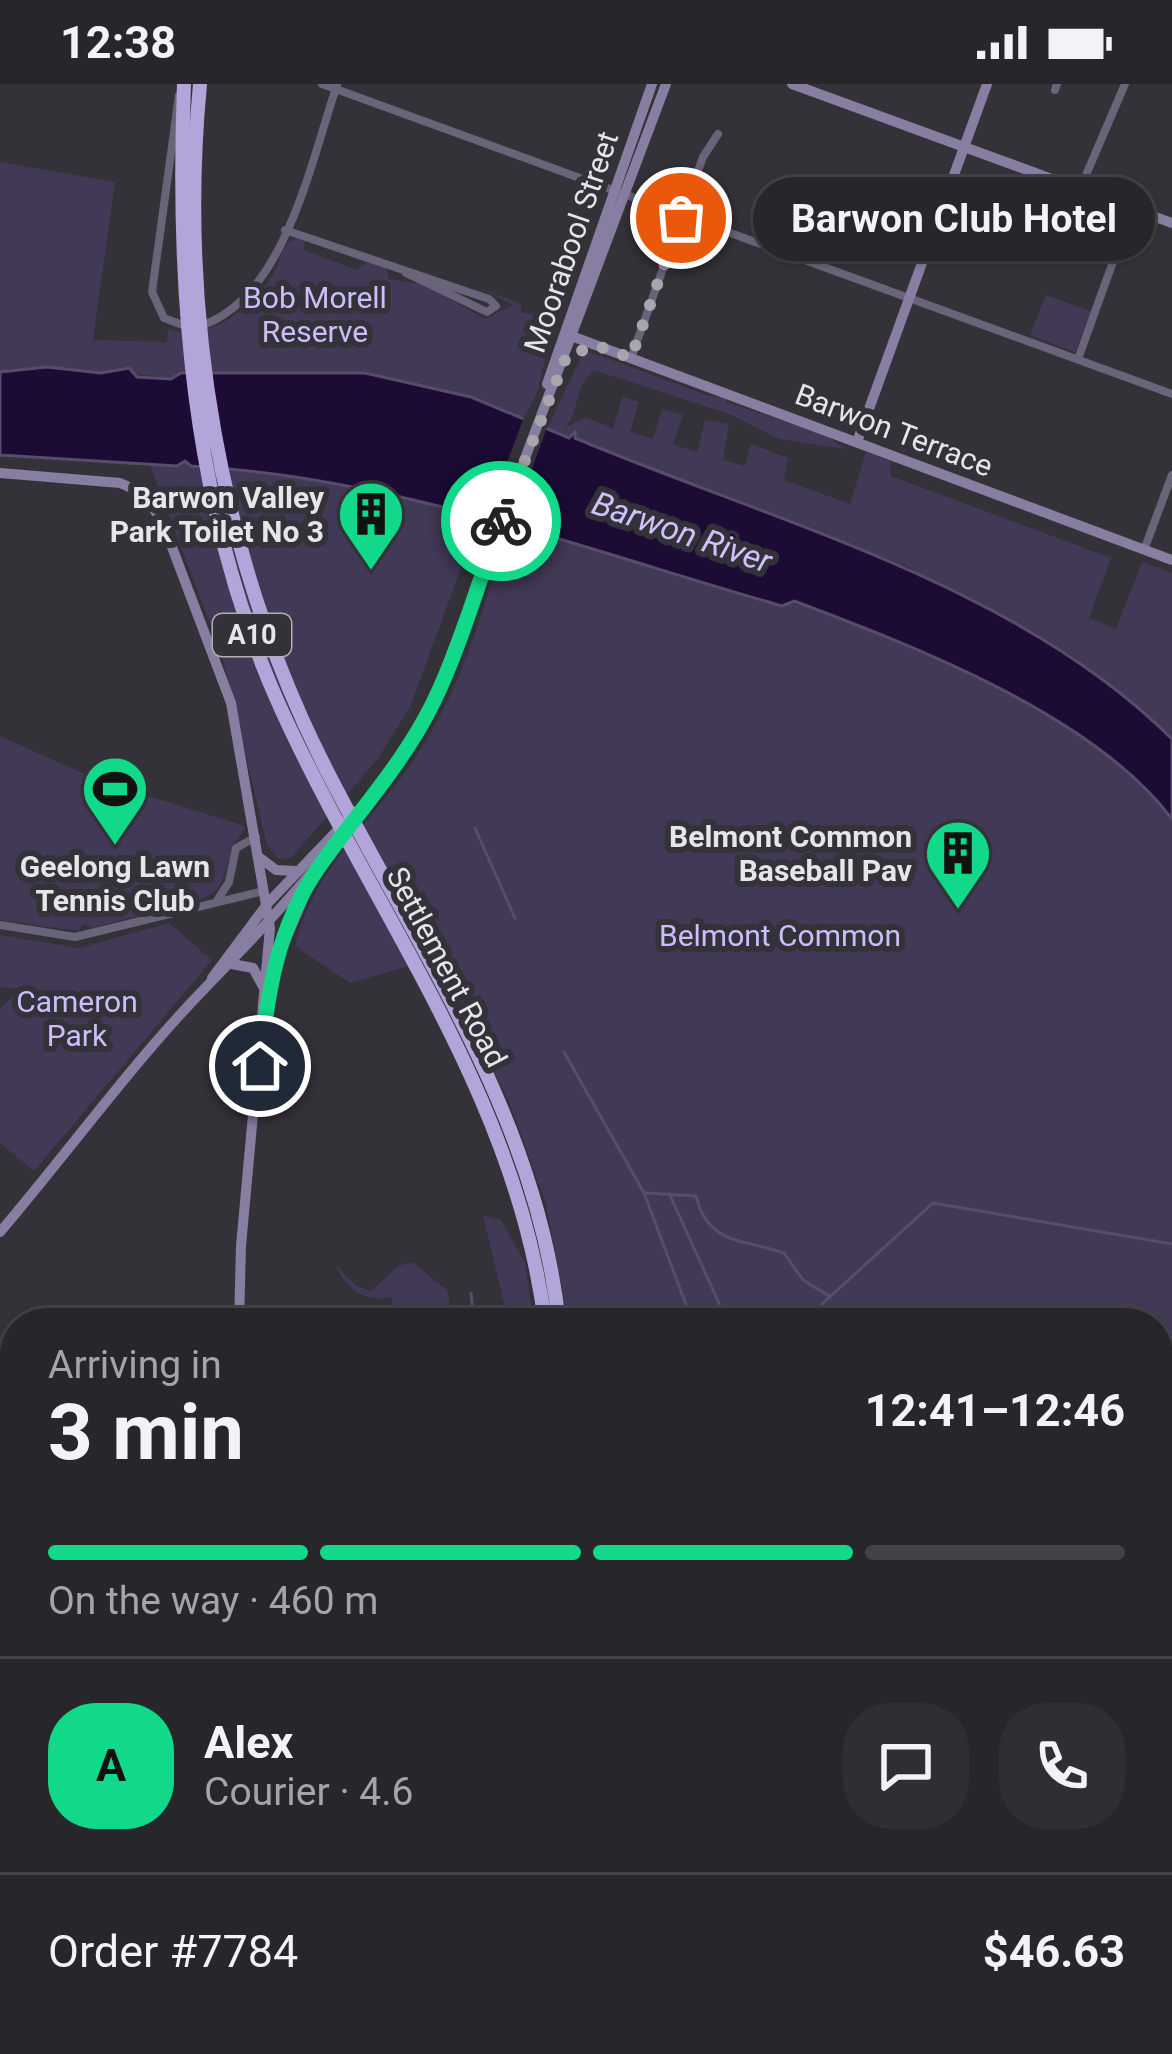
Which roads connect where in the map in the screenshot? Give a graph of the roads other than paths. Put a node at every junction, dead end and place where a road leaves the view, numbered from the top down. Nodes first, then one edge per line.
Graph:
1 (200, 84) edge
2 (322, 84) edge
3 (652, 84) edge
4 (666, 84) edge
5 (796, 84) edge
6 (987, 84) edge
7 (1125, 84) edge
8 (337, 86) edge
9 (184, 87) edge
10 (718, 134) dead end
11 (964, 146) junction
12 (1080, 189) junction
13 (613, 192) junction
14 (626, 196) junction
15 (1132, 209) junction
16 (681, 218) junction
17 (1172, 223) edge
18 (285, 230) junction
19 (406, 273) junction
20 (192, 297) junction
21 (909, 297) junction
22 (574, 337) junction
23 (598, 346) junction
24 (567, 355) junction
25 (631, 358) junction
26 (1078, 359) junction
27 (552, 367) junction
28 (1172, 394) edge
29 (539, 416) junction
30 (857, 442) junction
31 (0, 473) edge
32 (1172, 475) edge
33 (1144, 550) junction
34 (1172, 560) edge
35 (383, 783) junction
36 (256, 837) junction
37 (260, 858) junction
38 (321, 864) junction
39 (298, 870) junction
40 (267, 897) junction
41 (217, 900) junction
42 (269, 922) junction
43 (0, 925) edge
44 (411, 940) junction
45 (232, 964) junction
46 (207, 986) junction
47 (266, 999) junction
48 (0, 1232) edge
49 (239, 1308) edge
50 (542, 1308) edge
51 (557, 1308) edge

1 - 20 highway, Settlement Road / A10
2 - 8 street
3 - 13 street, Moorabool Street
4 - 14 street, Moorabool Street
5 - 11 street
6 - 11 street
7 - 12 street
8 - 13 street
8 - 18 street
9 - 18 street
9 - 20 highway, Settlement Road / A10
10 - 16 street
11 - 12 street
11 - 21 street
12 - 15 street
13 - 14 street
13 - 27 street, Moorabool Street
14 - 16 street
14 - 22 street, Moorabool Street
15 - 17 street
15 - 26 street
16 - 21 street
16 - 25 street
18 - 19 street
19 - 19 street
20 - 44 highway, Settlement Road / A10
21 - 26 street
21 - 30 street
22 - 23 street, Barwon Terrace
22 - 24 street, Moorabool Street
22 - 27 street
23 - 24 street
23 - 25 street, Barwon Terrace
24 - 29 street, Moorabool Street
25 - 30 street, Barwon Terrace
26 - 28 street
27 - 29 street, Moorabool Street
29 - 35 street, Moorabool Street
30 - 33 street, Barwon Terrace
31 - 36 street
32 - 33 street
33 - 34 street, Barwon Terrace
35 - 38 street, Moorabool Street
35 - 39 street, Moorabool Street
36 - 37 street
36 - 41 street
37 - 39 street
37 - 40 street
38 - 42 street, Moorabool Street
38 - 47 street
39 - 40 street, Moorabool Street
40 - 41 street
40 - 42 street
40 - 46 street, Moorabool Street
41 - 43 street
42 - 45 street, Moorabool Street
42 - 47 street
44 - 50 highway, Settlement Road / A10
44 - 51 highway, Settlement Road / A10
45 - 46 street, Moorabool Street
45 - 47 street
46 - 48 street
47 - 49 street

